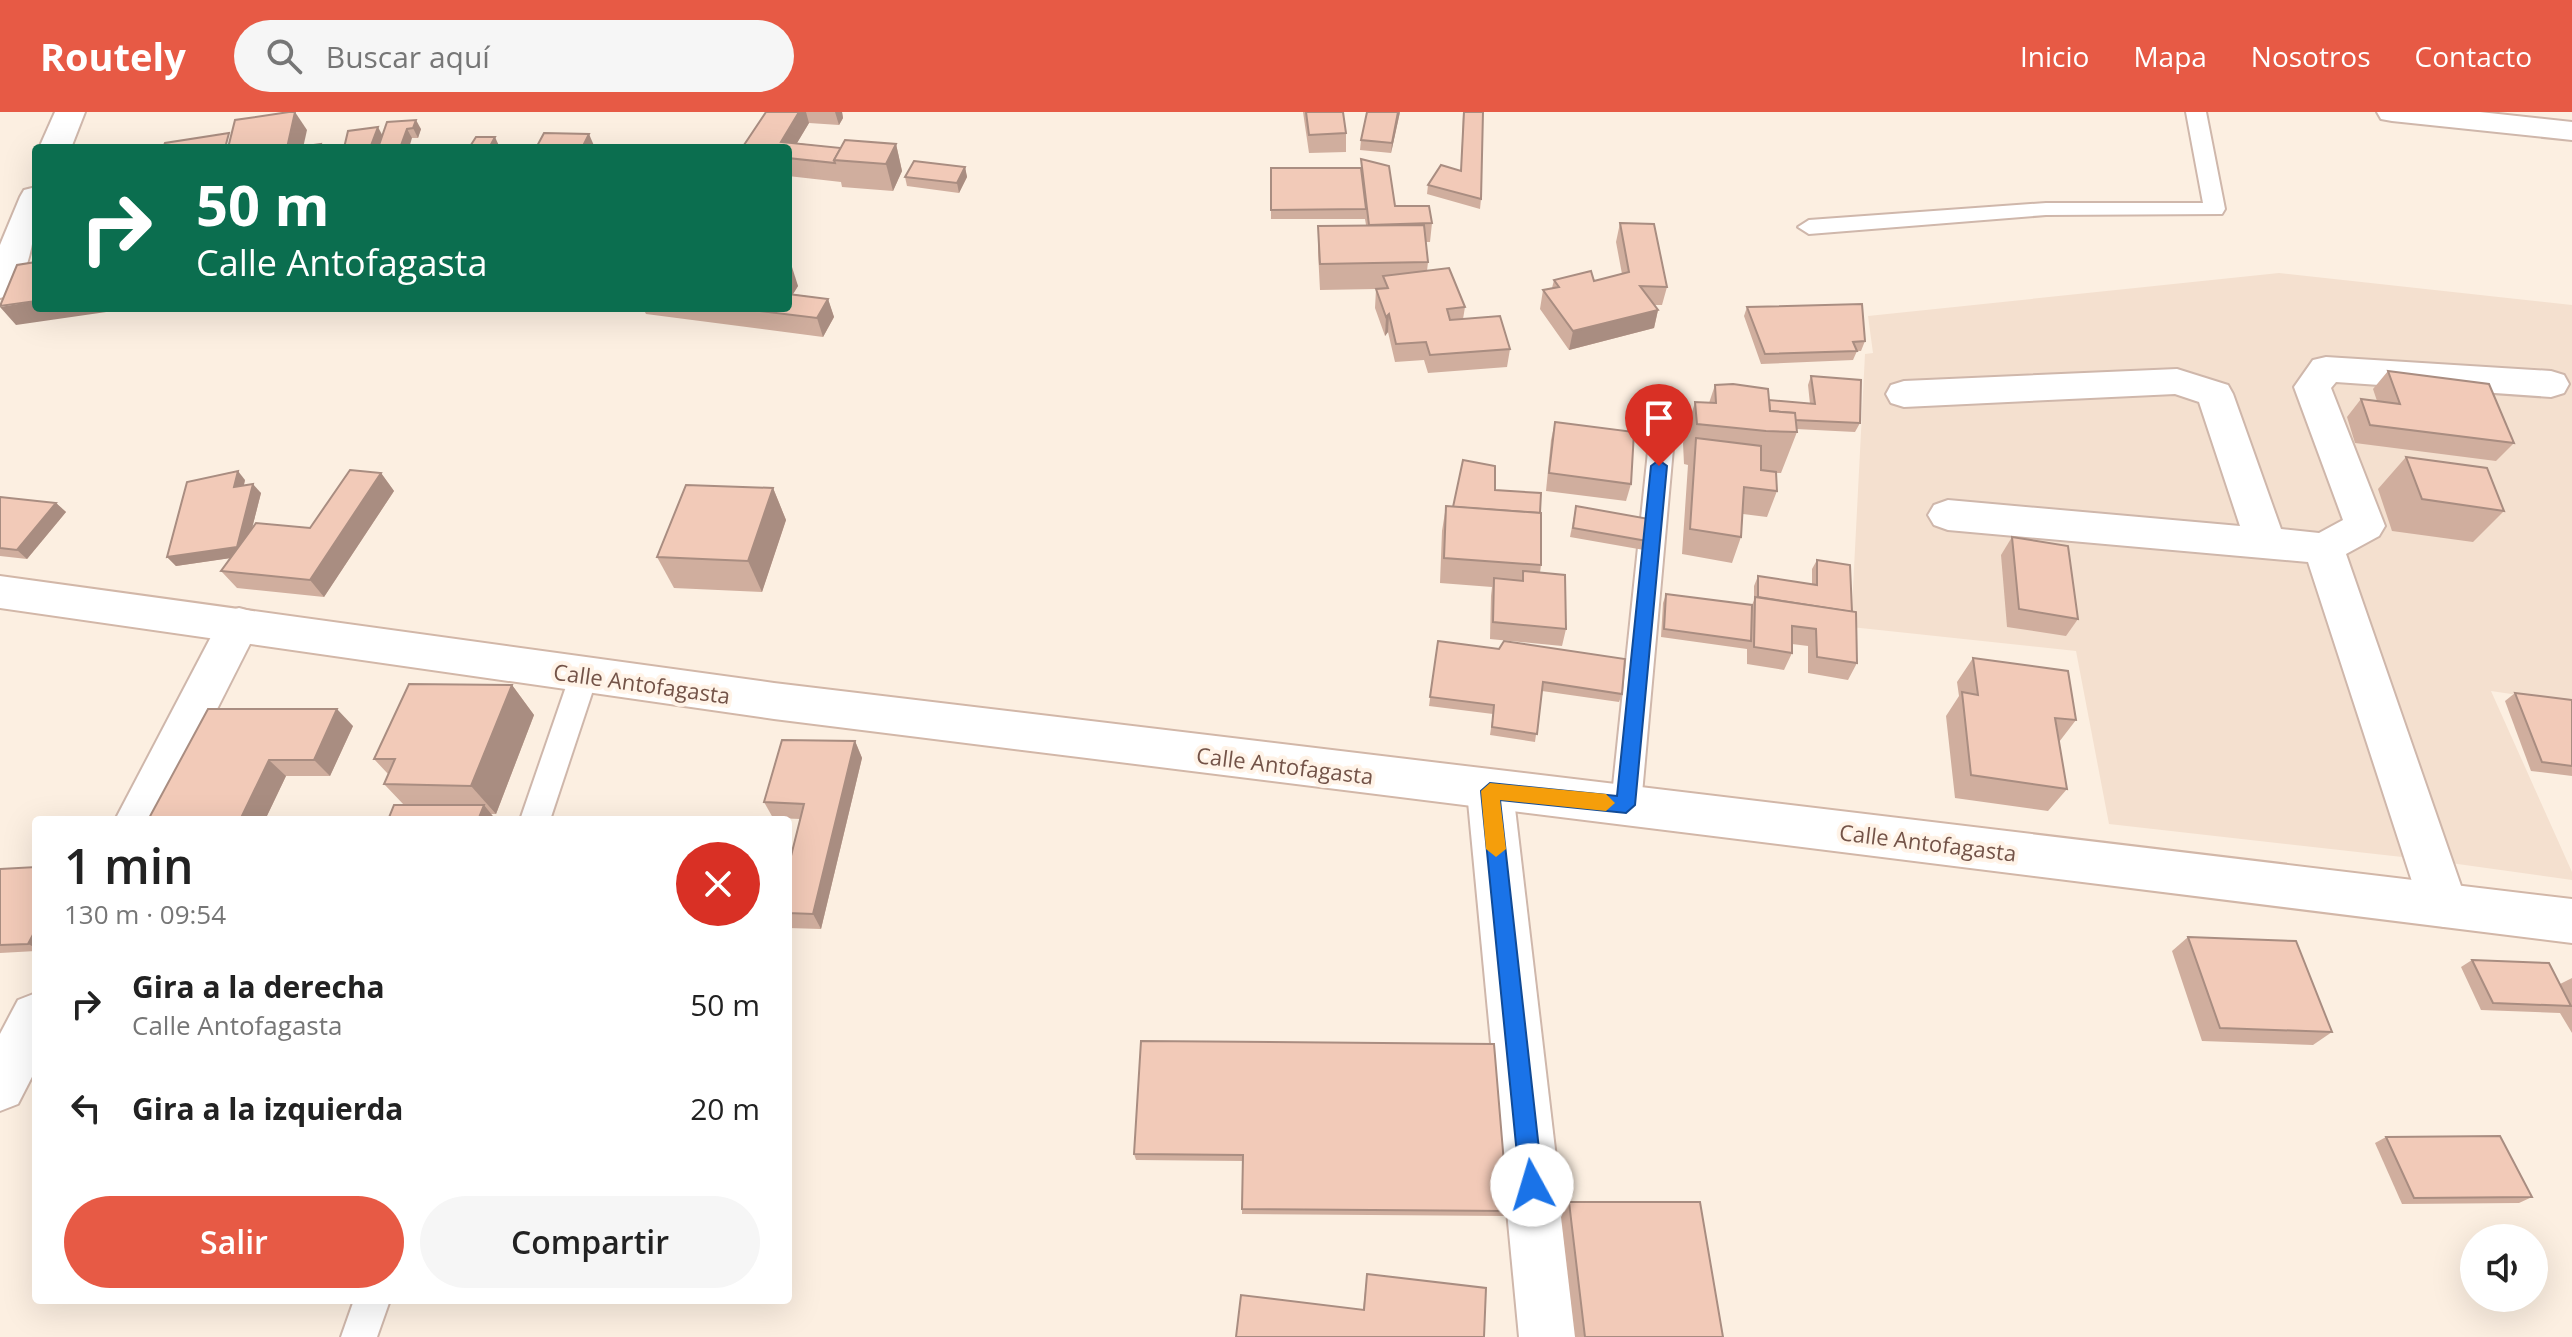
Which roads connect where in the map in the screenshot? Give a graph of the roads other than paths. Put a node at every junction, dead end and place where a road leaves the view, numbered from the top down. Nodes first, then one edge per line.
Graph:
1 (70, 112) edge
2 (2196, 112) edge
3 (2392, 112) edge
4 (2572, 131) edge
5 (57, 144) edge
6 (32, 207) edge
7 (1809, 227) dead end
8 (0, 287) edge
9 (2551, 384) dead end
10 (1904, 394) dead end
11 (1665, 404) dead end
12 (1948, 515) dead end
13 (2266, 543) junction
14 (2324, 548) junction
15 (0, 592) edge
16 (239, 624) junction
17 (584, 675) junction
18 (1490, 791) junction
19 (1626, 805) junction
20 (140, 816) edge
21 (536, 816) edge
22 (2444, 906) junction
23 (2572, 921) edge
24 (32, 1025) edge
25 (0, 1086) edge
26 (371, 1304) edge
27 (359, 1337) edge
28 (1548, 1337) edge

1 - 5 street
2 - 7 lane
3 - 4 street
6 - 8 street
9 - 14 street
10 - 13 street
11 - 19 lane
12 - 13 street
13 - 14 street
14 - 22 street
15 - 16 street, Calle Antofagasta
16 - 17 street, Calle Antofagasta
16 - 20 street
17 - 18 street, Calle Antofagasta
17 - 21 lane
18 - 19 street, Calle Antofagasta
18 - 28 street
19 - 22 street, Calle Antofagasta
22 - 23 street, Calle Antofagasta
24 - 25 street
26 - 27 lane

